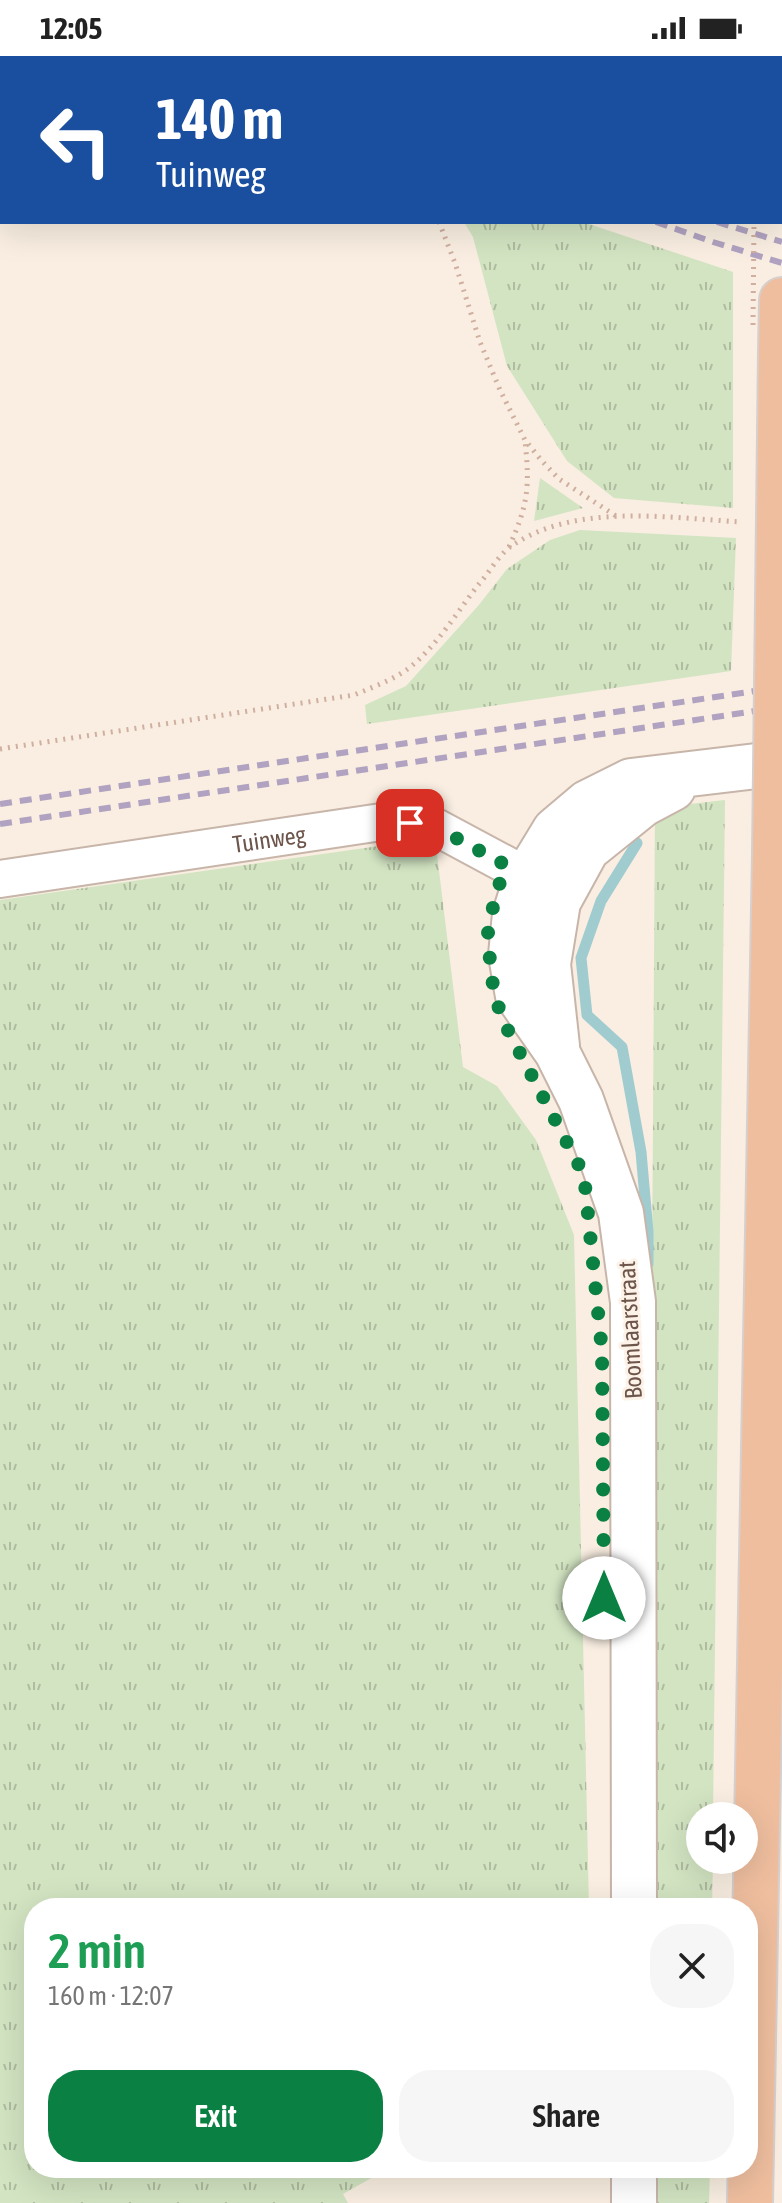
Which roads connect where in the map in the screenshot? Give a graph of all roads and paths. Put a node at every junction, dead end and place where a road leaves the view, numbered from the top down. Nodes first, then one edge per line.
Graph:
1 (440, 224) edge
2 (754, 224) edge
3 (768, 313) edge
4 (525, 440) junction
5 (616, 516) junction
6 (743, 522) dead end
7 (508, 549) junction
8 (0, 749) edge
9 (782, 763) edge
10 (699, 774) junction
11 (527, 876) junction
12 (0, 879) edge
13 (557, 1052) junction
14 (634, 1898) edge
15 (756, 1898) edge
16 (634, 2178) edge
17 (750, 2178) edge
18 (634, 2203) edge
19 (750, 2203) edge

1 - 4 path
2 - 3 path, bridge
3 - 15 highway, bridge
4 - 5 path
4 - 7 path
5 - 6 path
5 - 7 path
7 - 8 path
9 - 10 street
10 - 11 street, Boomlaarstraat
10 - 13 street
11 - 12 street, Tuinweg
11 - 13 street, Boomlaarstraat
13 - 14 street, Boomlaarstraat
16 - 18 street
17 - 19 highway, bridge

